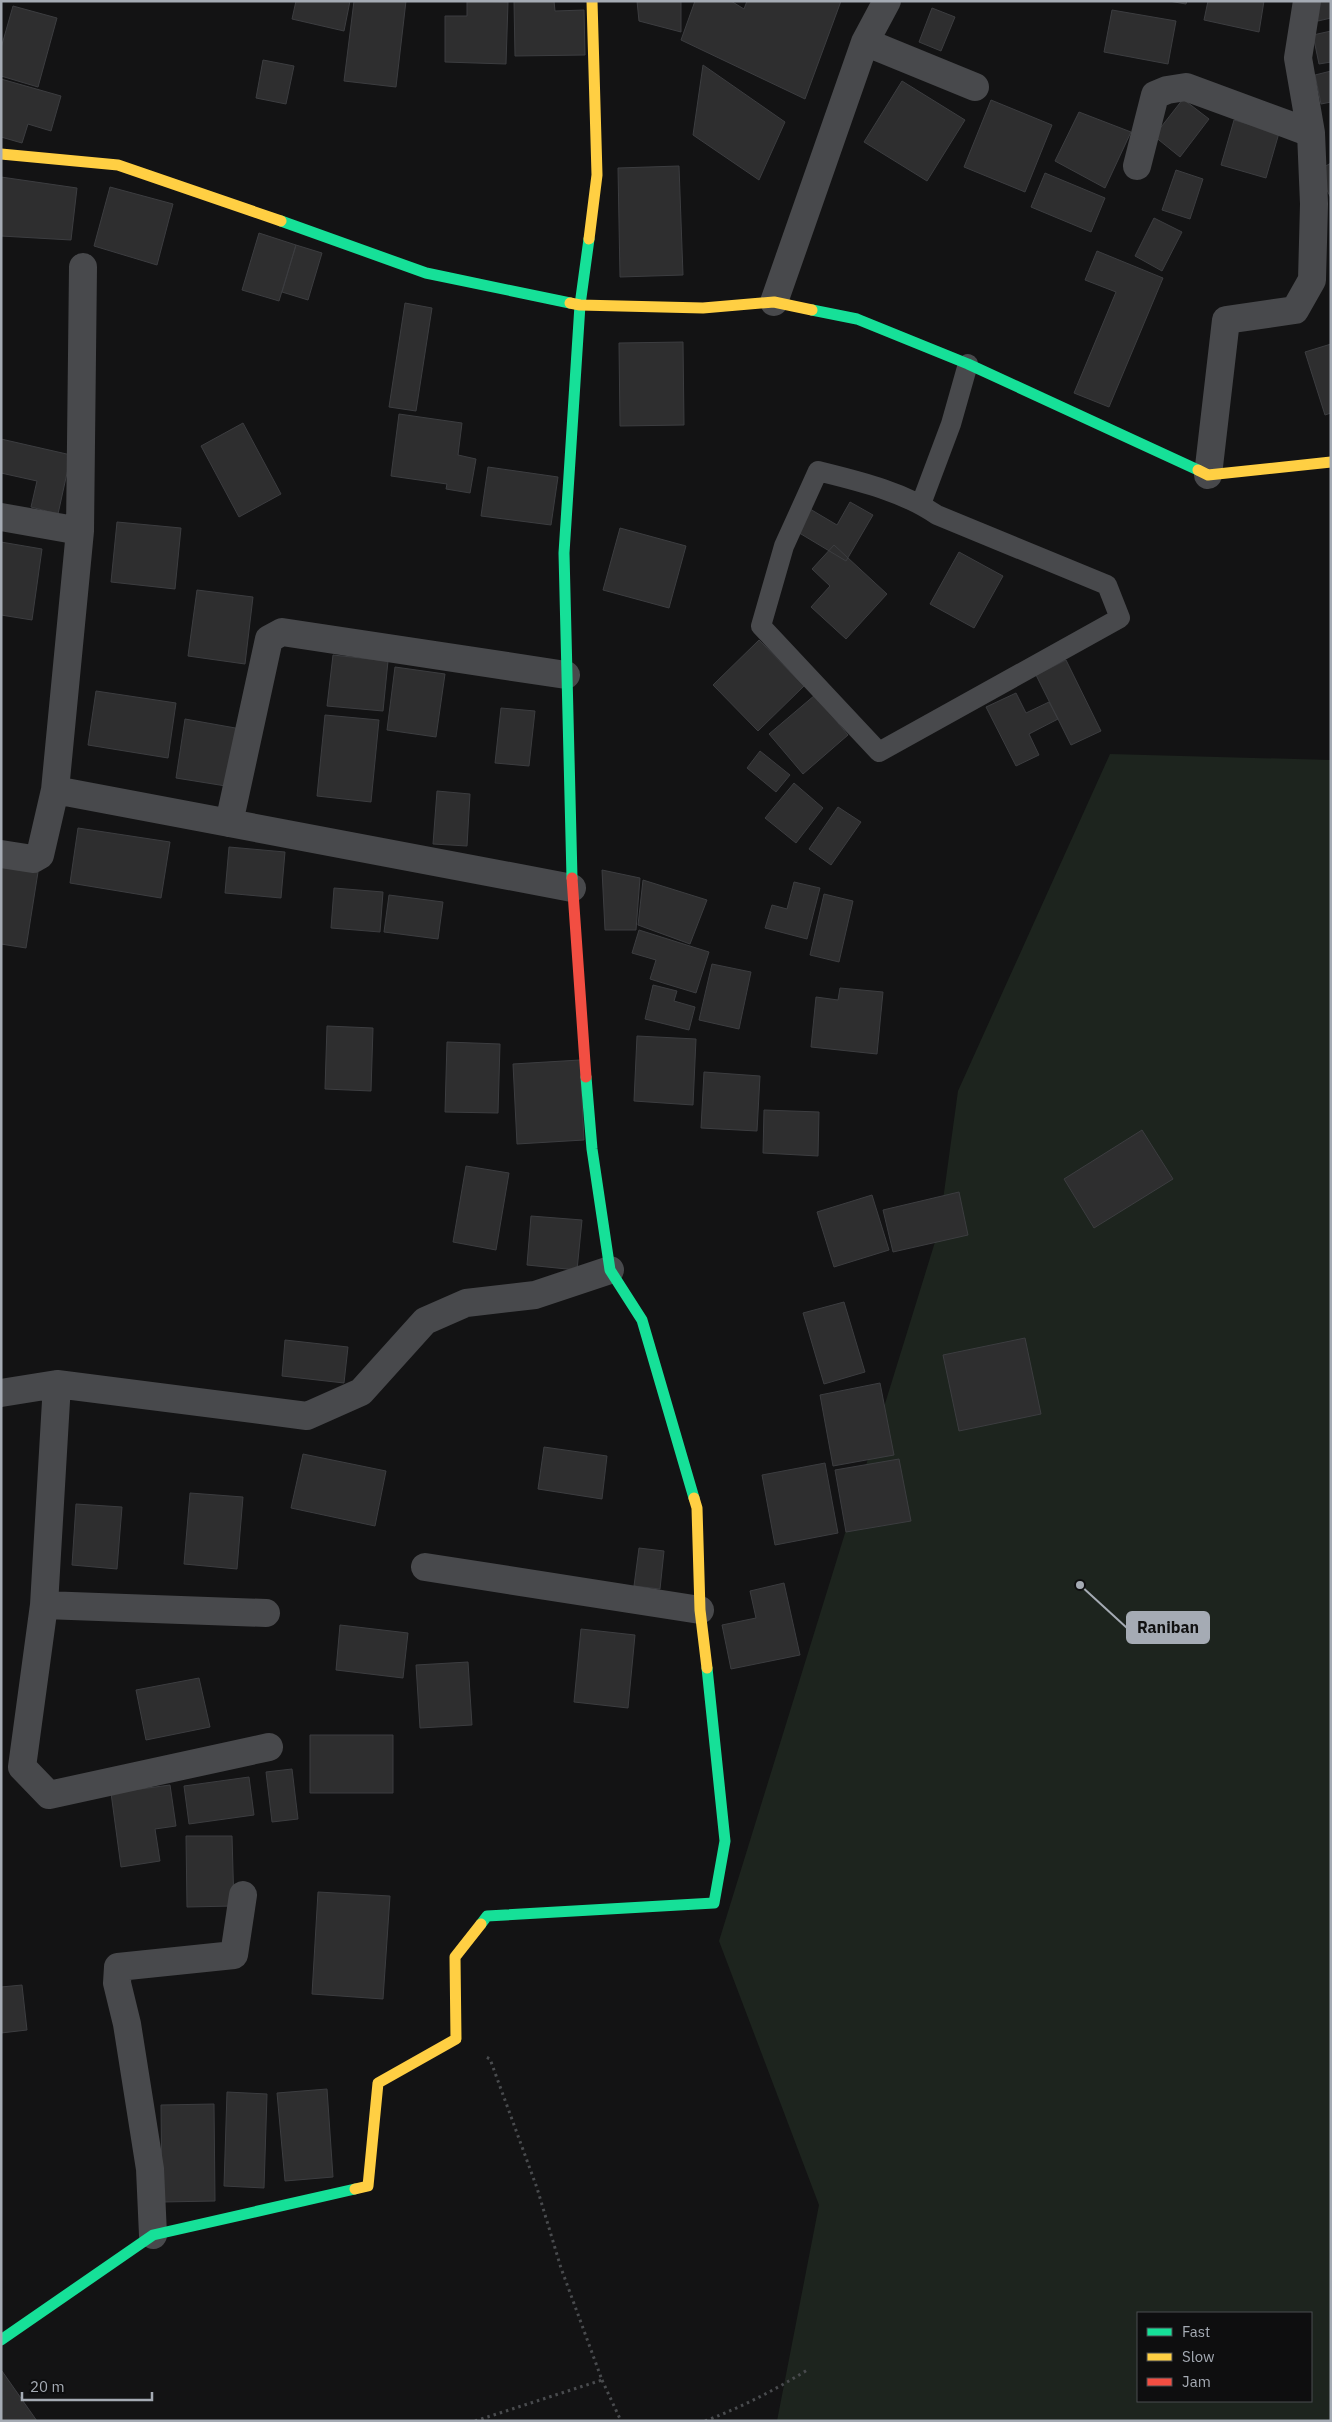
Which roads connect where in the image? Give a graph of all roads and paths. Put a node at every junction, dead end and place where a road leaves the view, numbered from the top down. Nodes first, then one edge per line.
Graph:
1 (592, 1) edge
2 (887, 1) edge
3 (1307, 1) edge
4 (865, 42) junction
5 (974, 87) dead end
6 (1311, 133) junction
7 (1, 154) edge
8 (1137, 166) dead end
9 (83, 266) dead end
10 (774, 302) junction
11 (580, 305) junction
12 (968, 364) junction
13 (1331, 462) edge
14 (1208, 475) junction
15 (920, 504) junction
16 (1, 517) edge
17 (80, 531) junction
18 (566, 675) junction
19 (55, 790) junction
20 (229, 823) junction
21 (1, 854) edge
22 (572, 888) junction
23 (610, 1270) junction
24 (57, 1384) junction
25 (1, 1393) edge
26 (425, 1567) dead end
27 (44, 1605) junction
28 (700, 1610) junction
29 (266, 1614) dead end
30 (269, 1747) dead end
31 (243, 1895) dead end
32 (456, 2038) junction
33 (153, 2235) junction
34 (1, 2340) edge
35 (808, 2370) dead end
36 (602, 2380) junction
37 (474, 2421) edge
38 (621, 2421) edge
39 (705, 2421) edge

1 - 11 street
2 - 4 street
3 - 6 street
4 - 5 street
4 - 10 street
6 - 8 street
6 - 14 street
7 - 11 street
9 - 17 street
10 - 11 street
10 - 12 street
11 - 18 street
12 - 14 street
12 - 15 lane
13 - 14 street
15 - 15 lane
16 - 17 street
17 - 19 street
18 - 20 street
18 - 22 street
19 - 20 street
19 - 21 street
20 - 22 street
22 - 23 street
23 - 24 street
23 - 28 street
24 - 25 street
24 - 27 street
26 - 28 street
27 - 29 street
27 - 30 street
28 - 32 street
31 - 33 street
32 - 33 street
32 - 36 path
33 - 34 street
35 - 39 path
36 - 37 path
36 - 38 path

